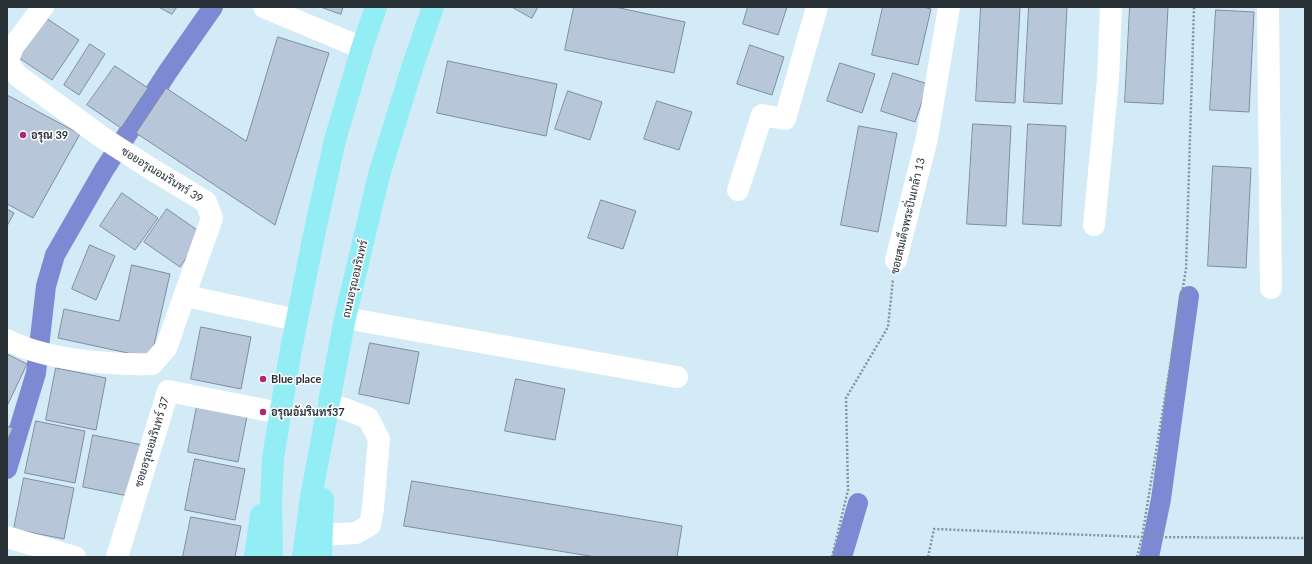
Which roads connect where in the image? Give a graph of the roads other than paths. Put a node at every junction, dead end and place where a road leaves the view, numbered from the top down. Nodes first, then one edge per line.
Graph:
1 (43, 7) edge
2 (264, 7) edge
3 (376, 7) edge
4 (433, 7) edge
5 (817, 7) edge
6 (949, 7) edge
7 (1112, 7) edge
8 (1268, 7) edge
9 (362, 48) junction
10 (7, 63) edge
11 (738, 190) dead end
12 (1094, 224) dead end
13 (896, 260) road end
14 (1271, 288) dead end
15 (186, 296) junction
16 (345, 318) junction
17 (297, 320) junction
18 (11, 342) edge
19 (677, 377) dead end
20 (327, 412) junction
21 (280, 413) junction
22 (273, 458) junction
23 (321, 535) junction
24 (7, 537) edge
25 (75, 557) edge
26 (118, 557) edge
27 (255, 557) edge
28 (272, 557) edge
29 (303, 557) edge
30 (321, 557) edge

1 - 10 street, ซอยอรุณอมรินทร์ 39
2 - 9 street
3 - 9 main road
4 - 16 main road, ถนนอรุณอมรินทร์
5 - 11 street
6 - 13 street, ซอยสมเด็จพระปิ่นเกล้า 13
7 - 12 street
8 - 14 street
9 - 17 main road
10 - 15 street, ซอยอรุณอมรินทร์ 39
15 - 17 street
15 - 18 street, ซอยอรุณอมรินทร์ 39
16 - 19 street
16 - 20 main road, ถนนอรุณอมรินทร์
17 - 21 main road
20 - 23 main road
20 - 23 street
20 - 29 main road, ถนนอรุณอมรินทร์
21 - 22 main road
21 - 26 street, ซอยอรุณอมรินทร์ 37
22 - 27 main road
22 - 28 main road
23 - 30 main road
24 - 25 street

